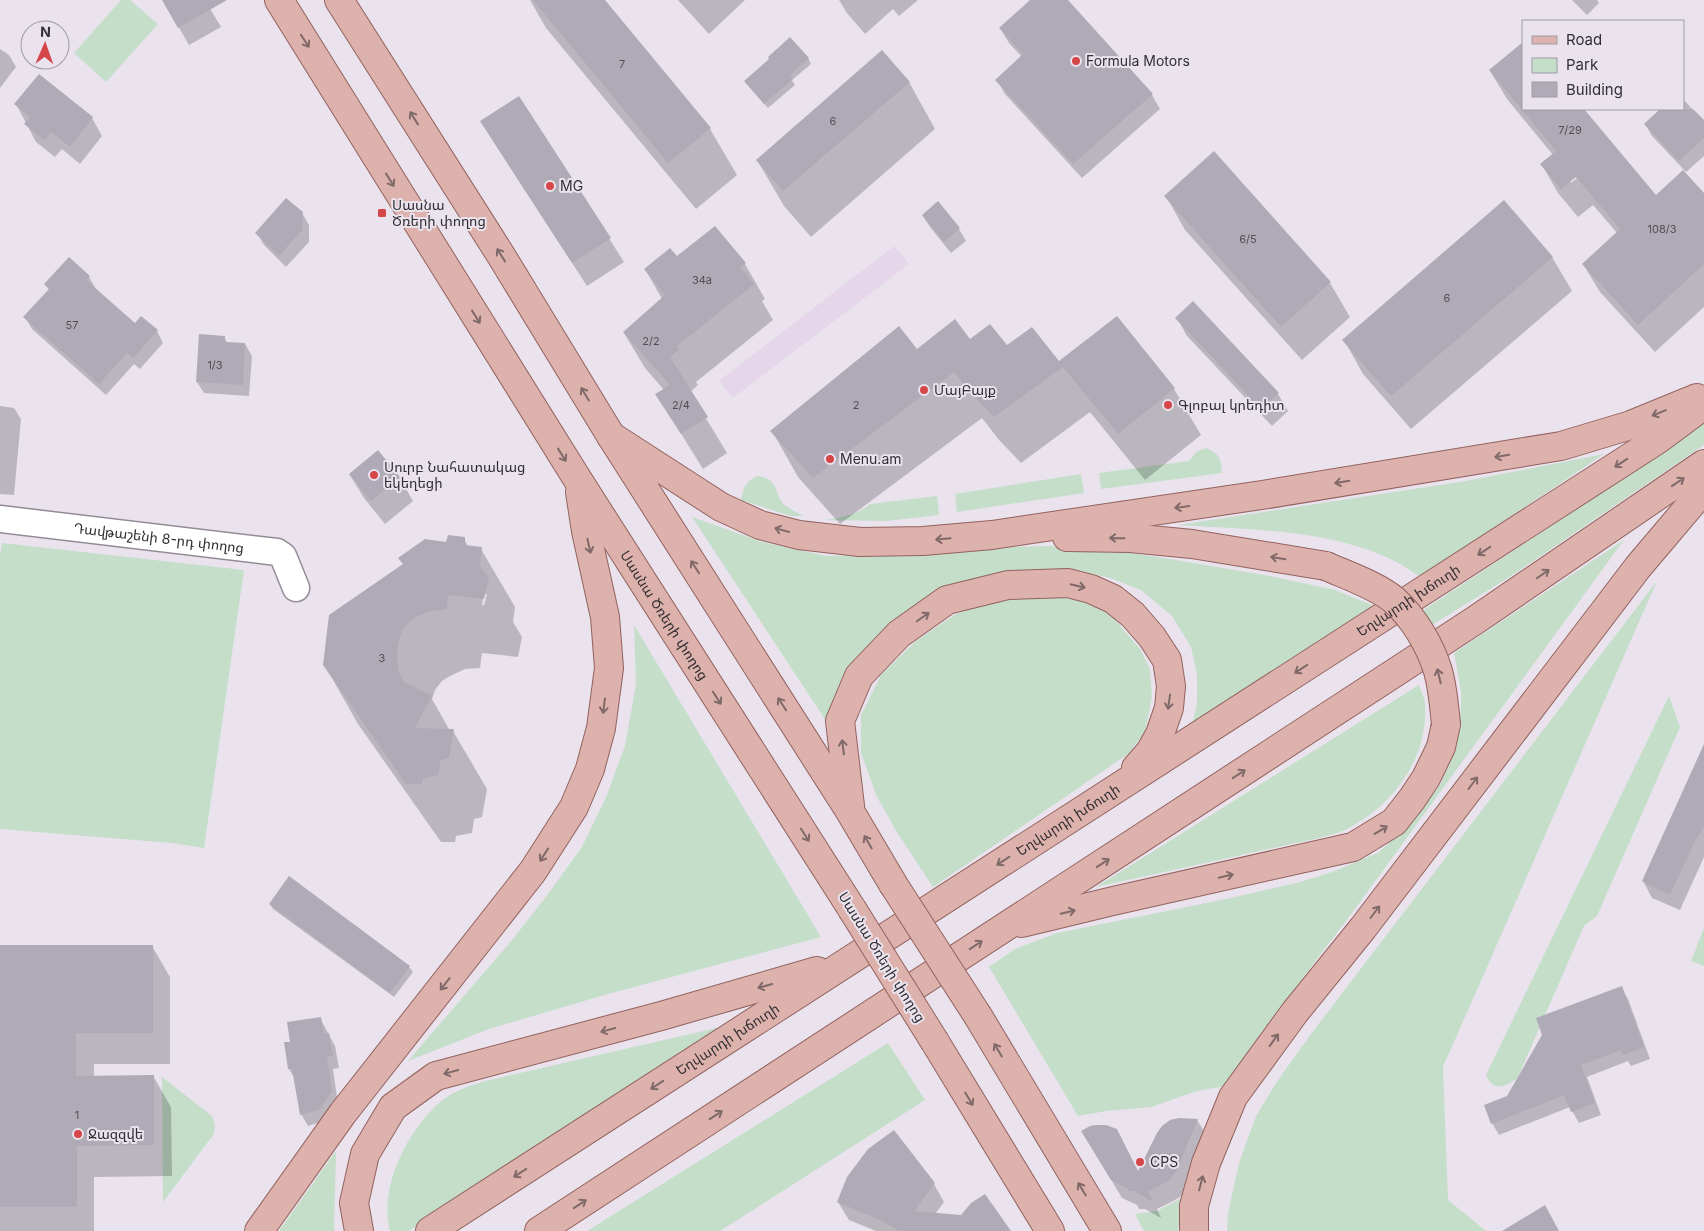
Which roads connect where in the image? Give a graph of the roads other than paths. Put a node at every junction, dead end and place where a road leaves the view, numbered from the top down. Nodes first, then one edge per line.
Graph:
1 (279, 0) edge
2 (339, 0) edge
3 (1704, 395) edge
4 (1704, 405) edge
5 (611, 436) junction
6 (1704, 464) edge
7 (578, 480) junction
8 (1704, 489) edge
9 (0, 519) edge
10 (992, 535) junction
11 (296, 588) dead end
12 (1118, 786) junction
13 (851, 812) junction
14 (1004, 927) junction
15 (845, 963) junction
16 (258, 1231) edge
17 (359, 1231) edge
18 (430, 1231) edge
19 (539, 1231) edge
20 (1050, 1231) edge
21 (1107, 1231) edge
22 (1194, 1231) edge

1 -> 7 main road, Սասնա Ծռերի փողոց
5 -> 2 main road
3 -> 10 main road
4 -> 12 main road, Եղվարդի խճուղի
10 -> 5 main road
13 -> 5 main road
14 -> 6 main road
7 -> 16 main road
7 -> 20 main road, Սասնա Ծռերի փողոց, bridge
22 -> 8 main road
9 - 11 street, Դավթաշենի 8-րդ փողոց
14 -> 10 main road, bridge
13 -> 12 main road
12 -> 15 main road, Եղվարդի խճուղի
21 -> 13 main road, bridge
19 -> 14 main road
15 -> 17 main road
15 -> 18 main road, Եղվարդի խճուղի

